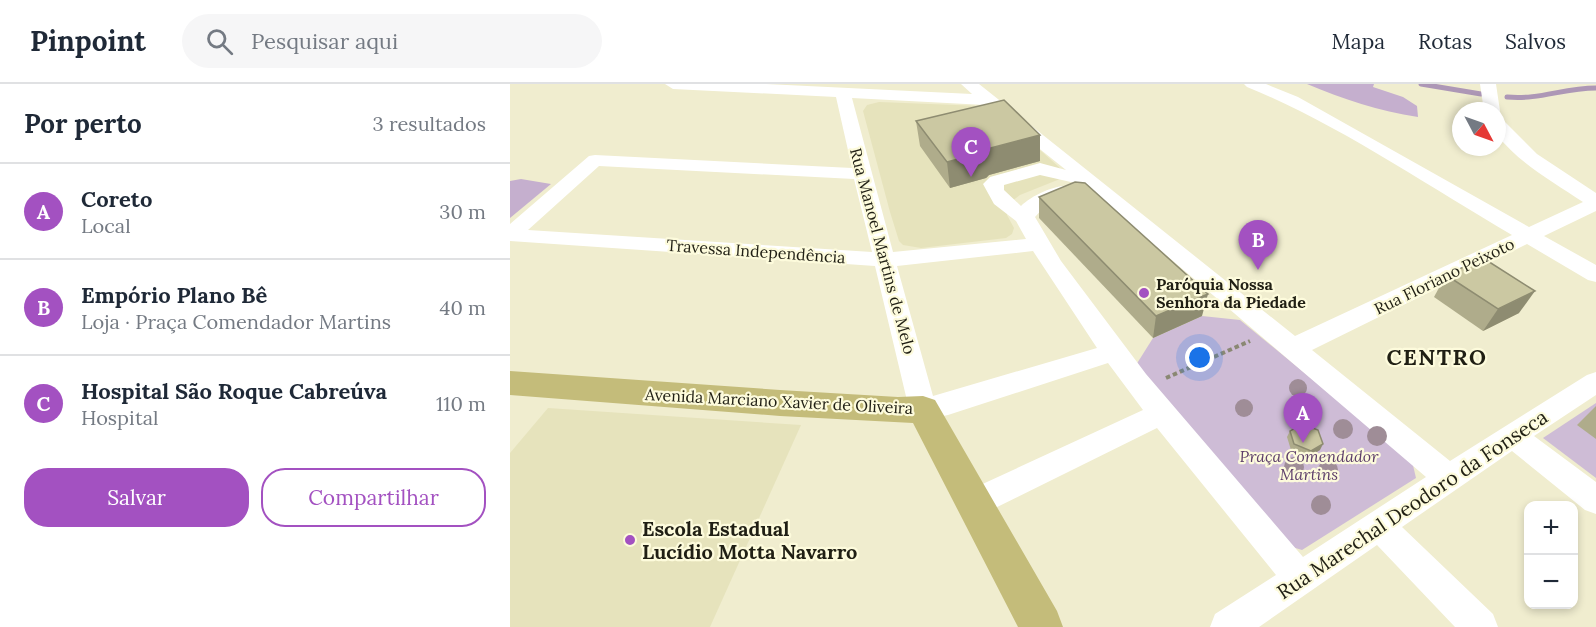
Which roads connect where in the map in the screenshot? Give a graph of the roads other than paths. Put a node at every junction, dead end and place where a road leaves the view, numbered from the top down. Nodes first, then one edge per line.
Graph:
1 (673, 84) edge
2 (952, 84) edge
3 (969, 84) edge
4 (1252, 84) edge
5 (1488, 84) edge
6 (843, 94) junction
7 (936, 97) junction
8 (989, 100) junction
9 (1491, 102) edge
10 (1506, 134) edge
11 (861, 174) junction
12 (1094, 183) junction
13 (1596, 202) edge
14 (1025, 217) junction
15 (510, 235) edge
16 (1528, 236) junction
17 (1037, 244) junction
18 (886, 260) junction
19 (1596, 275) edge
20 (1282, 340) junction
21 (1113, 352) junction
22 (1596, 382) edge
23 (510, 383) edge
24 (923, 409) junction
25 (1162, 413) junction
26 (1512, 435) junction
27 (1450, 479) junction
28 (1596, 500) edge
29 (974, 503) junction
30 (1380, 526) junction
31 (1300, 579) junction
32 (1041, 627) edge
33 (1228, 627) edge
34 (1480, 627) edge

1 - 6 street
2 - 7 street
3 - 8 street
4 - 16 street
5 - 9 street
6 - 7 street
6 - 11 street, Rua Manoel Martins de Melo
7 - 8 street
8 - 12 street
10 - 13 street
11 - 15 street
11 - 18 street, Rua Manoel Martins de Melo
12 - 14 street
12 - 14 street
12 - 20 street
13 - 16 street, Rua Floriano Peixoto
14 - 17 street
15 - 18 street, Travessa Independência
16 - 19 street
16 - 20 street, Rua Floriano Peixoto
17 - 18 street, Travessa Independência
17 - 21 street
18 - 24 street, Rua Manoel Martins de Melo
20 - 27 street
21 - 24 street, Avenida Marciano Xavier de Oliveira
21 - 25 street
22 - 26 street, Rua Marechal Deodoro da Fonseca
23 - 24 main road, Avenida Marciano Xavier de Oliveira
24 - 29 main road
25 - 29 street
25 - 31 street
26 - 27 street, Rua Marechal Deodoro da Fonseca
26 - 28 street
27 - 30 street, Rua Marechal Deodoro da Fonseca
29 - 32 main road
30 - 31 street, Rua Marechal Deodoro da Fonseca
30 - 34 street
31 - 33 street, Rua Marechal Deodoro da Fonseca

